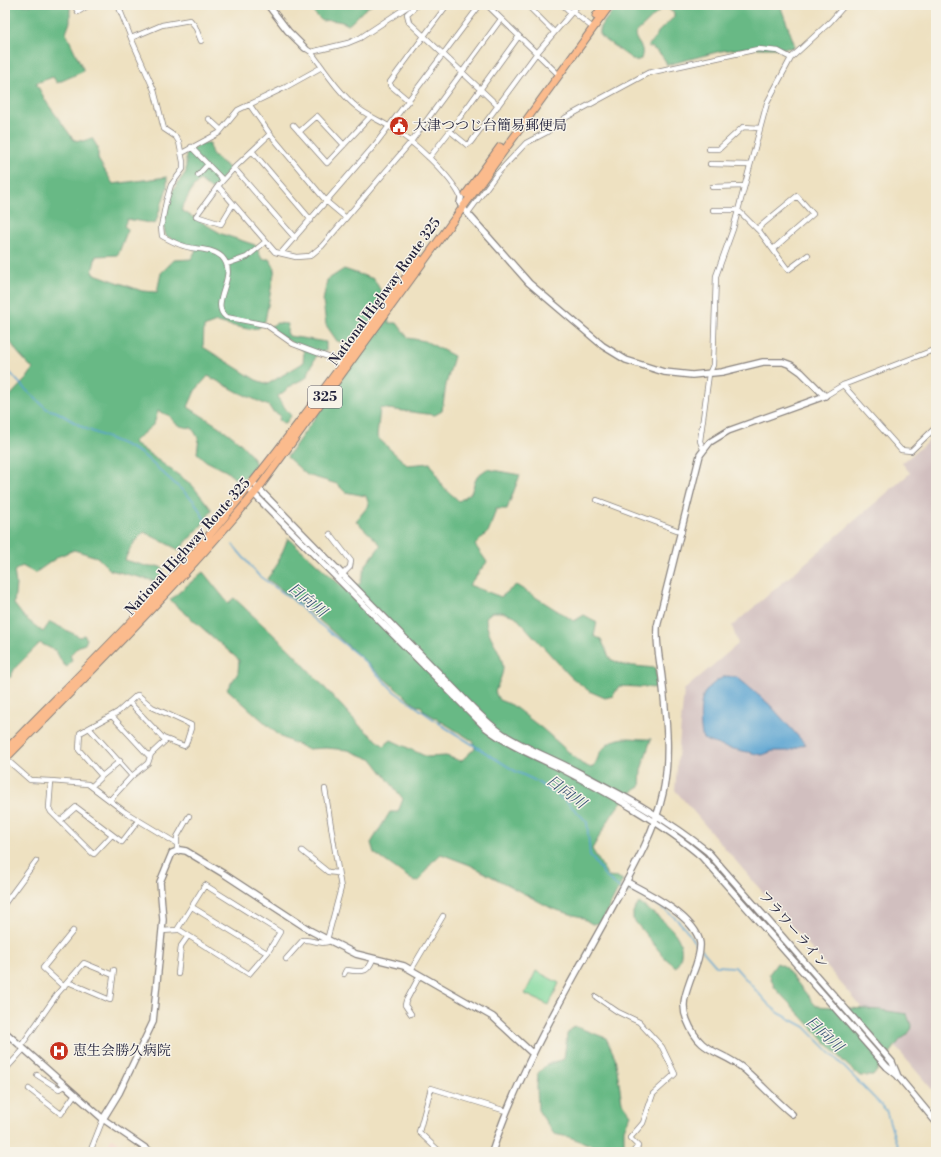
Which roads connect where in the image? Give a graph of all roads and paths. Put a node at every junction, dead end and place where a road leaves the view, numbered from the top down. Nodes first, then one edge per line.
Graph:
1 (74, 5) edge
2 (89, 5) edge
3 (118, 5) edge
4 (268, 5) edge
5 (410, 5) edge
6 (418, 5) edge
7 (447, 5) edge
8 (480, 5) edge
9 (487, 5) edge
10 (527, 5) edge
11 (563, 5) edge
12 (578, 5) edge
13 (604, 5) edge
14 (610, 5) edge
15 (845, 5) edge
16 (572, 12) junction
17 (501, 19) junction
18 (592, 26) junction
19 (554, 32) junction
20 (519, 36) junction
21 (424, 37) junction
22 (131, 38) junction
23 (201, 41) dead end
24 (305, 48) joint
25 (311, 52) junction
26 (536, 54) junction
27 (444, 55) junction
28 (791, 58) junction
29 (322, 67) junction
30 (462, 72) junction
31 (558, 74) junction
32 (480, 89) junction
33 (409, 101) junction
34 (248, 104) junction
35 (498, 106) junction
36 (370, 117) junction
37 (209, 119) dead end
38 (293, 125) dead end
39 (390, 127) junction
40 (760, 128) junction
41 (221, 130) junction
42 (450, 131) junction
43 (299, 132) junction
44 (270, 134) junction
45 (410, 143) junction
46 (344, 145) junction
47 (191, 147) junction
48 (709, 149) dead end
49 (252, 151) junction
50 (182, 153) junction
51 (429, 158) junction
52 (208, 164) junction
53 (710, 164) dead end
54 (749, 164) junction
55 (234, 168) junction
56 (198, 175) dead end
57 (223, 180) junction
58 (218, 186) junction
59 (744, 186) junction
60 (712, 187) dead end
61 (327, 202) junction
62 (461, 202) junction
63 (233, 204) junction
64 (714, 210) dead end
65 (738, 210) junction
66 (468, 213) junction
67 (346, 218) junction
68 (311, 220) junction
69 (757, 229) junction
70 (295, 238) junction
71 (265, 242) junction
72 (773, 249) junction
73 (281, 253) junction
74 (808, 255) dead end
75 (228, 264) junction
76 (936, 349) edge
77 (341, 366) junction
78 (709, 374) junction
79 (843, 385) junction
80 (825, 396) junction
81 (936, 427) edge
82 (703, 449) junction
83 (249, 485) junction
84 (256, 491) junction
85 (597, 500) dead end
86 (682, 532) junction
87 (330, 534) dead end
88 (340, 576) junction
89 (129, 702) junction
90 (112, 716) junction
91 (89, 728) junction
92 (166, 740) junction
93 (5, 751) edge
94 (149, 756) junction
95 (5, 759) edge
96 (120, 761) junction
97 (102, 776) junction
98 (132, 776) junction
99 (51, 781) junction
100 (92, 786) junction
101 (325, 789) dead end
102 (110, 800) junction
103 (189, 816) dead end
104 (657, 816) junction
105 (60, 821) junction
106 (138, 821) junction
107 (655, 823) junction
108 (112, 835) junction
109 (176, 843) junction
110 (177, 850) junction
111 (302, 851) dead end
112 (36, 861) dead end
113 (338, 873) junction
114 (626, 884) junction
115 (5, 903) edge
116 (192, 907) junction
117 (443, 916) dead end
118 (178, 929) junction
119 (73, 931) dead end
120 (162, 931) junction
121 (188, 936) junction
122 (329, 940) junction
123 (267, 954) junction
124 (286, 959) dead end
125 (373, 959) junction
126 (411, 970) junction
127 (178, 974) dead end
128 (344, 974) dead end
129 (420, 975) junction
130 (68, 982) junction
131 (64, 987) junction
132 (596, 997) dead end
133 (411, 1014) dead end
134 (5, 1032) edge
135 (23, 1048) junction
136 (533, 1054) junction
137 (5, 1070) edge
138 (897, 1074) junction
139 (37, 1075) dead end
140 (66, 1086) junction
141 (29, 1089) dead end
142 (75, 1094) junction
143 (506, 1111) junction
144 (792, 1114) dead end
145 (103, 1119) junction
146 (936, 1122) edge
147 (90, 1152) edge
148 (151, 1152) edge
149 (440, 1152) edge
150 (492, 1152) edge
151 (633, 1152) edge

1 - 2 street
3 - 22 street
4 - 24 street
5 - 25 street
6 - 21 street
7 - 21 street
8 - 27 street
9 - 17 street
10 - 19 street
11 - 16 street
12 - 16 street
13 - 18 highway, National Highway Route 325 / 325
14 - 18 highway, National Highway Route 325 / 325
15 - 28 street
16 - 18 street
16 - 19 street
17 - 20 street
17 - 30 street
18 - 31 highway, National Highway Route 325 / 325
19 - 26 street
20 - 26 street
20 - 32 street
21 - 27 street
21 - 33 street
22 - 23 street
22 - 50 street
24 - 25 street
25 - 29 street
26 - 31 street
26 - 35 street
27 - 30 street
27 - 33 street
28 - 40 street
28 - 66 street
29 - 34 street
29 - 36 street
30 - 32 street
30 - 45 street
31 - 62 highway, National Highway Route 325 / 325
32 - 35 street
32 - 42 street
33 - 39 street
34 - 41 street
34 - 44 street
35 - 42 street
36 - 39 street
36 - 46 street
37 - 41 street
38 - 43 street
39 - 45 street
39 - 61 street
40 - 48 street
40 - 54 street
41 - 47 street
42 - 51 street
43 - 46 street
43 - 46 street
44 - 49 street
44 - 61 street
45 - 51 street
45 - 67 street
47 - 50 street
47 - 52 street
49 - 55 street
49 - 68 street
50 - 75 street
51 - 62 street
52 - 56 street
52 - 57 street
53 - 54 street
54 - 59 street
55 - 57 street
55 - 70 street
57 - 58 street
58 - 63 street
58 - 63 street
59 - 60 street
59 - 65 street
61 - 67 street
61 - 68 street
62 - 66 street
62 - 77 highway, National Highway Route 325 / 325
62 - 84 highway, National Highway Route 325 / 325
63 - 71 street
64 - 65 street
65 - 69 street
65 - 78 street
66 - 78 street
67 - 73 street
68 - 70 street
69 - 72 street
69 - 72 street
70 - 73 street
71 - 73 street
71 - 75 street
72 - 74 street
75 - 77 street
76 - 79 street
77 - 83 highway, National Highway Route 325 / 325
78 - 80 street
78 - 82 street
79 - 80 street
79 - 81 street
80 - 82 street
82 - 86 street
83 - 84 street
83 - 93 highway, National Highway Route 325 / 325
84 - 88 street
84 - 95 highway, National Highway Route 325 / 325
85 - 86 street
86 - 104 street
87 - 88 street
88 - 104 street, フラワーライン
88 - 107 street, フラワーライン
89 - 90 street
89 - 92 street
89 - 92 street
90 - 91 street
90 - 94 street
91 - 96 street
91 - 97 street
92 - 94 street
94 - 98 street
95 - 99 street
96 - 97 street
96 - 98 street
97 - 100 street
98 - 102 street
99 - 100 street
99 - 105 street
100 - 102 street
101 - 113 street
102 - 106 street
103 - 109 street
104 - 107 street
104 - 138 street, フラワーライン
105 - 108 street
105 - 108 street
106 - 108 street
106 - 109 street
107 - 114 street
107 - 138 street, フラワーライン
109 - 110 street
110 - 120 street
110 - 122 street
111 - 113 street
112 - 115 street
113 - 122 street
114 - 136 street
114 - 144 street
116 - 118 street
116 - 123 street
116 - 123 street
117 - 126 street
118 - 120 street
118 - 121 street
119 - 131 street
120 - 145 street
121 - 123 street
121 - 127 street
122 - 124 street
122 - 125 street
125 - 126 street
125 - 128 street
126 - 129 street
129 - 133 street
129 - 136 street
130 - 130 street
130 - 131 street
131 - 135 street
132 - 151 street
134 - 135 street
135 - 137 street
135 - 140 street
136 - 143 street
138 - 146 street, フラワーライン
139 - 140 street
140 - 142 street
141 - 142 street
142 - 145 street
143 - 149 street
143 - 150 street
145 - 147 street
145 - 148 street

